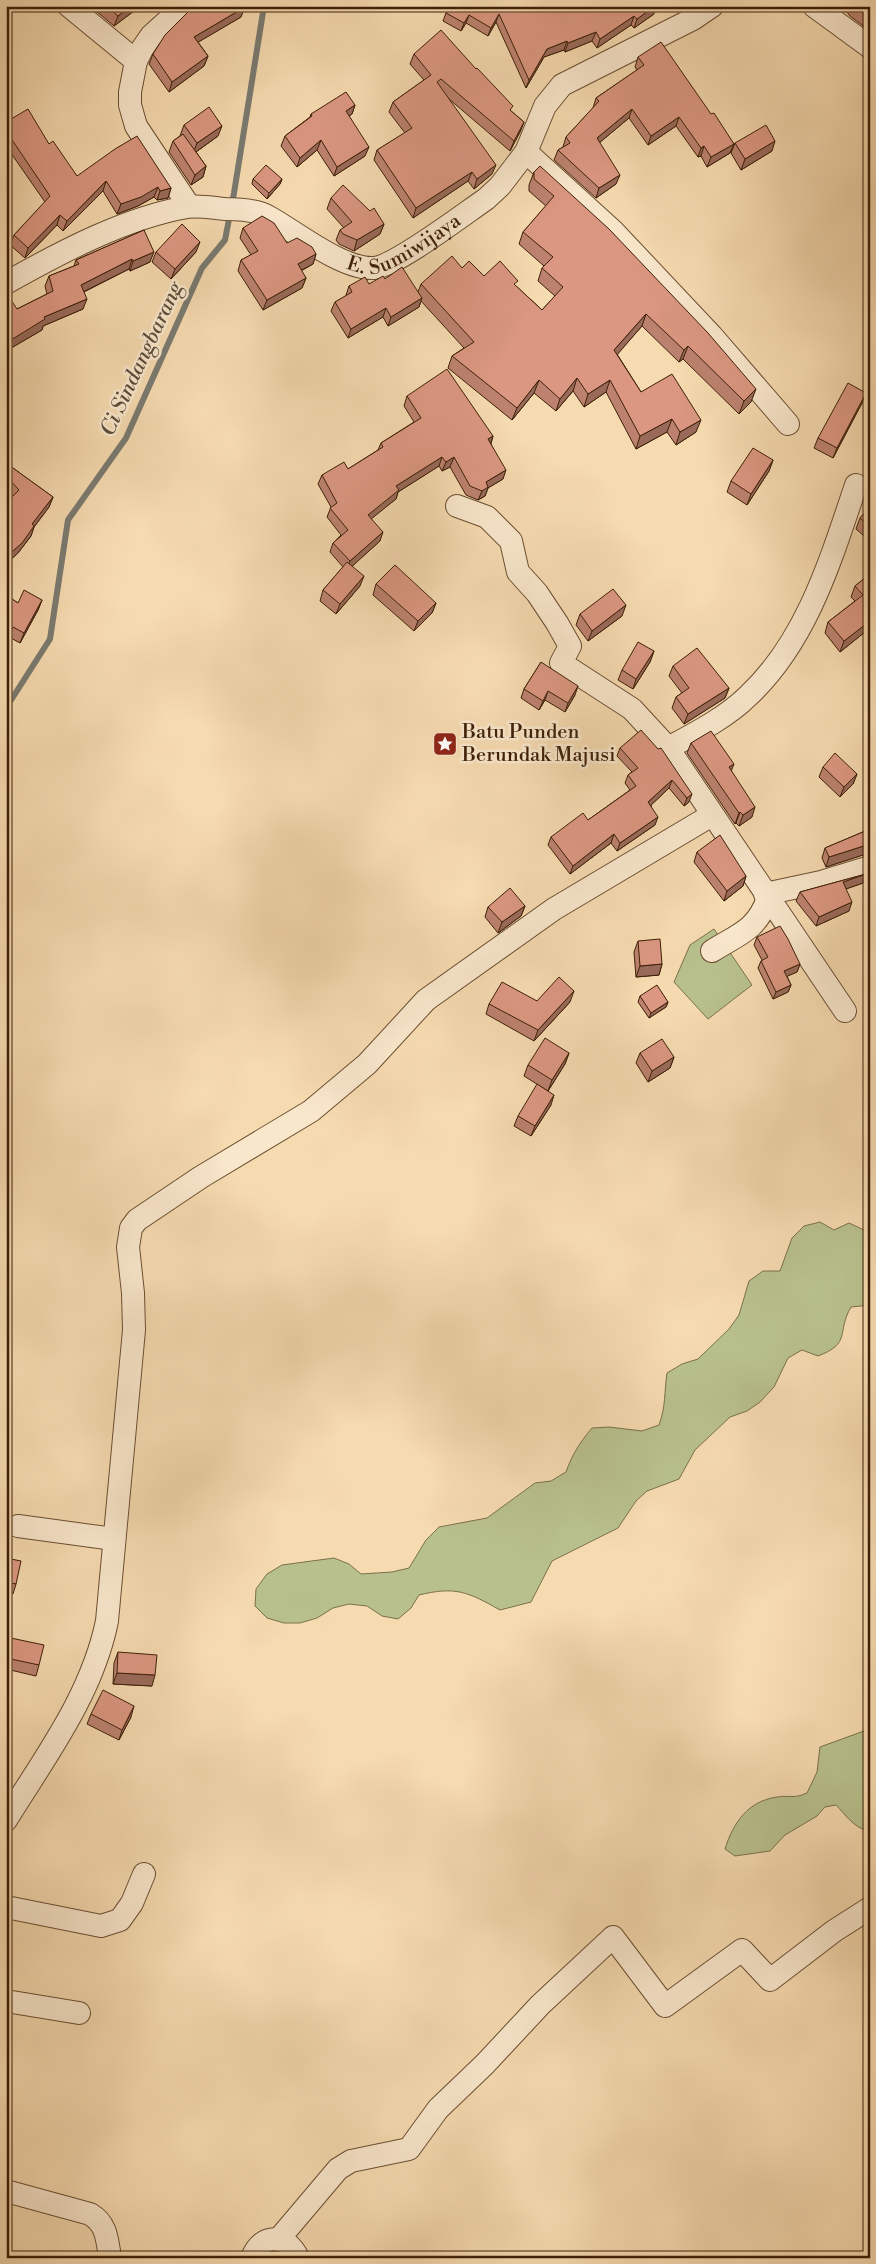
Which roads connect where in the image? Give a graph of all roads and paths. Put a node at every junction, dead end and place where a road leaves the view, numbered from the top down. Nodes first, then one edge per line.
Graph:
1 (69, 6) edge
2 (184, 6) edge
3 (712, 6) edge
4 (814, 6) edge
5 (690, 13) edge
6 (870, 47) edge
7 (136, 61) junction
8 (526, 152) junction
9 (195, 207) junction
10 (6, 283) edge
11 (788, 424) dead end
12 (856, 485) dead end
13 (457, 506) dead end
14 (668, 748) junction
15 (712, 815) junction
16 (870, 867) edge
17 (766, 896) junction
18 (712, 951) dead end
19 (844, 1011) dead end
20 (18, 1526) dead end
21 (114, 1539) junction
22 (6, 1820) edge
23 (144, 1874) dead end
24 (6, 1907) edge
25 (870, 1908) edge
26 (6, 2001) edge
27 (80, 2013) dead end
28 (6, 2191) edge
29 (278, 2240) junction
30 (110, 2258) edge
31 (252, 2258) edge
32 (298, 2258) edge

1 - 7 street
2 - 7 street
3 - 5 street, E. Sumiwijaya
4 - 6 street
5 - 8 street, E. Sumiwijaya
7 - 9 street
8 - 9 street, E. Sumiwijaya
8 - 11 street
9 - 10 street, E. Sumiwijaya
12 - 14 street
13 - 14 street
14 - 15 street
15 - 17 street
15 - 21 street
16 - 17 street
17 - 18 street
17 - 19 street
20 - 21 street
21 - 22 street
23 - 24 street
25 - 29 street
26 - 27 street
28 - 30 street
29 - 31 street
29 - 32 street

